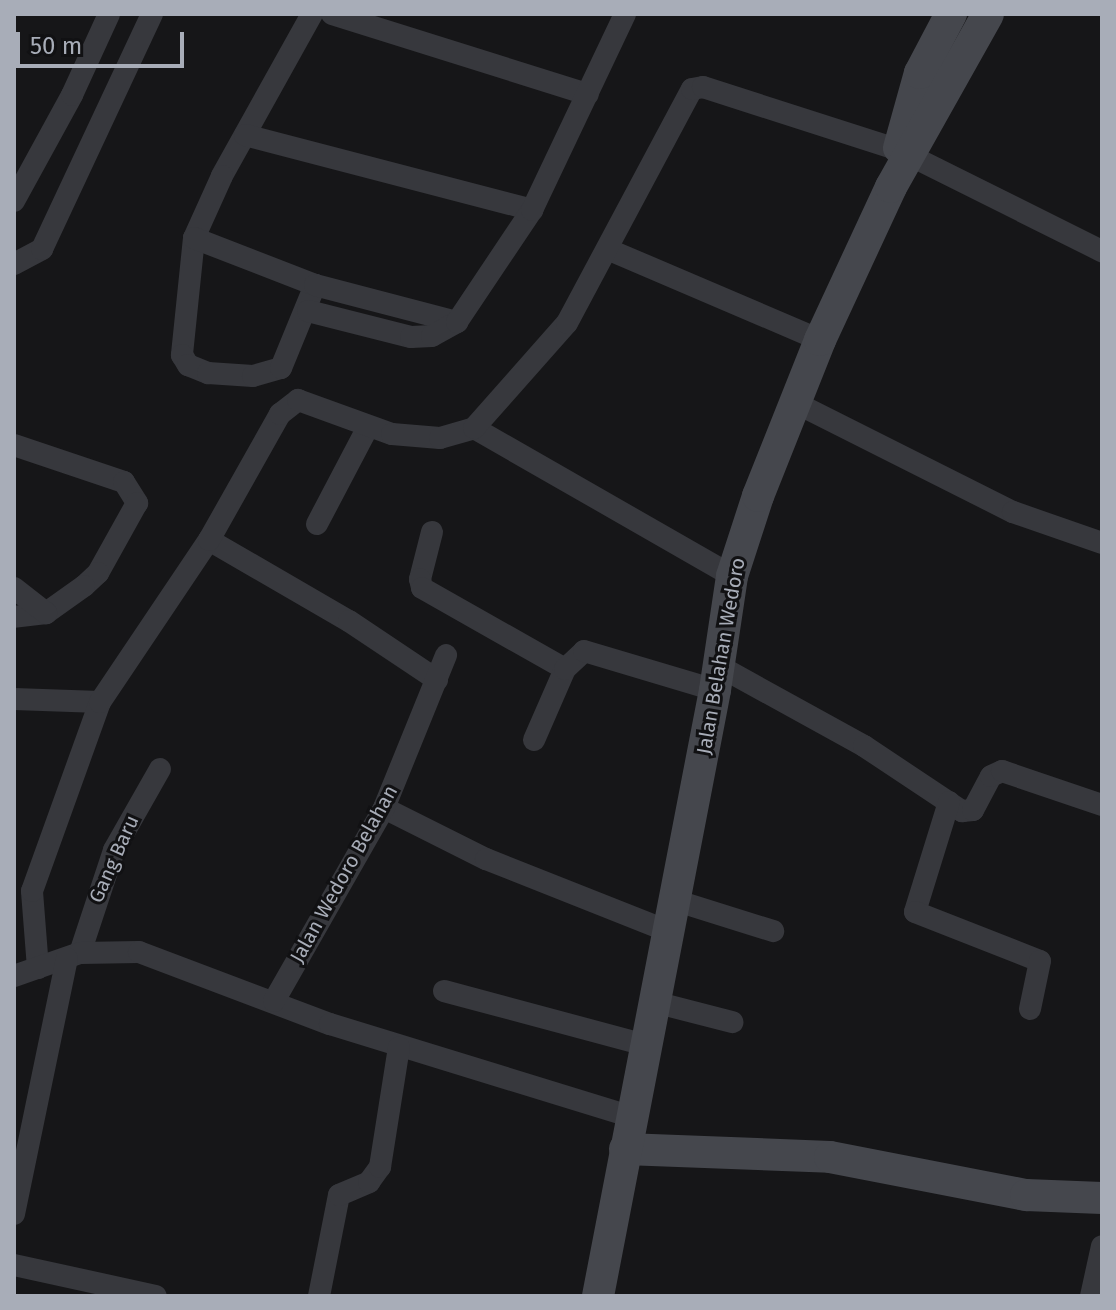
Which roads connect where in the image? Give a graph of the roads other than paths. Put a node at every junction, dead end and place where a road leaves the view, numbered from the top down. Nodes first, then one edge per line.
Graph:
1 (109, 14) edge
2 (152, 14) edge
3 (625, 14) edge
4 (951, 14) edge
5 (988, 14) edge
6 (334, 15) edge
7 (310, 21) edge
8 (588, 94) junction
9 (919, 113) junction
10 (245, 135) junction
11 (904, 152) junction
12 (14, 201) edge
13 (532, 210) junction
14 (194, 238) junction
15 (607, 249) junction
16 (1102, 251) edge
17 (14, 264) edge
18 (315, 285) junction
19 (308, 311) junction
20 (457, 322) junction
21 (820, 340) junction
22 (794, 402) junction
23 (368, 427) junction
24 (474, 428) junction
25 (14, 445) edge
26 (317, 524) dead end
27 (432, 532) dead end
28 (209, 540) junction
29 (1102, 543) edge
30 (732, 576) junction
31 (14, 588) edge
32 (46, 613) junction
33 (14, 617) edge
34 (446, 655) dead end
35 (565, 669) junction
36 (717, 678) junction
37 (437, 680) junction
38 (14, 699) edge
39 (100, 702) junction
40 (534, 740) dead end
41 (160, 769) dead end
42 (949, 802) junction
43 (1102, 805) edge
44 (384, 808) junction
45 (671, 916) junction
46 (773, 931) dead end
47 (73, 956) junction
48 (38, 968) junction
49 (14, 976) edge
50 (444, 991) dead end
51 (274, 1001) junction
52 (654, 1002) junction
53 (1030, 1009) dead end
54 (732, 1022) dead end
55 (645, 1045) junction
56 (399, 1047) junction
57 (629, 1116) junction
58 (625, 1149) junction
59 (1102, 1198) edge
60 (14, 1214) edge
61 (1102, 1246) edge
62 (14, 1265) edge
63 (156, 1296) edge
64 (319, 1296) edge
65 (598, 1296) edge
66 (1091, 1296) edge

1 - 12 street
2 - 17 street
3 - 8 street
4 - 9 street, Jalan Belahan Wedoro
5 - 9 street, Jalan Belahan Wedoro
6 - 7 street
6 - 8 street
7 - 10 street
8 - 13 street
9 - 11 street, Jalan Belahan Wedoro
10 - 13 street
10 - 14 street
11 - 15 street
11 - 16 street
11 - 21 street, Jalan Belahan Wedoro
13 - 20 street
14 - 18 street
14 - 19 street
15 - 21 street
15 - 24 street
18 - 19 street
18 - 20 street
19 - 20 street
21 - 22 street, Jalan Belahan Wedoro
22 - 29 street
22 - 30 street, Jalan Belahan Wedoro
23 - 24 street
23 - 26 street
23 - 28 street
24 - 30 street
25 - 32 street
27 - 35 street
28 - 37 street
28 - 39 street
30 - 36 street, Jalan Belahan Wedoro
31 - 32 street
32 - 33 street
34 - 37 street, Jalan Wedoro Belahan
35 - 36 street
35 - 40 street
36 - 42 street
36 - 45 street, Jalan Belahan Wedoro
37 - 44 street, Jalan Wedoro Belahan
38 - 39 street
39 - 48 street
41 - 47 street, Gang Baru
42 - 43 street
42 - 53 street
44 - 45 street
44 - 51 street, Jalan Wedoro Belahan
45 - 46 street
45 - 52 street, Jalan Belahan Wedoro
47 - 48 street
47 - 51 street
47 - 60 street, Gang Baru
48 - 49 street
50 - 55 street
51 - 56 street
52 - 54 street
52 - 55 street, Jalan Belahan Wedoro
55 - 57 street, Jalan Belahan Wedoro
56 - 57 street
56 - 64 street
57 - 58 street, Jalan Belahan Wedoro
58 - 59 street
58 - 65 street, Jalan Belahan Wedoro
61 - 66 street
62 - 63 street

